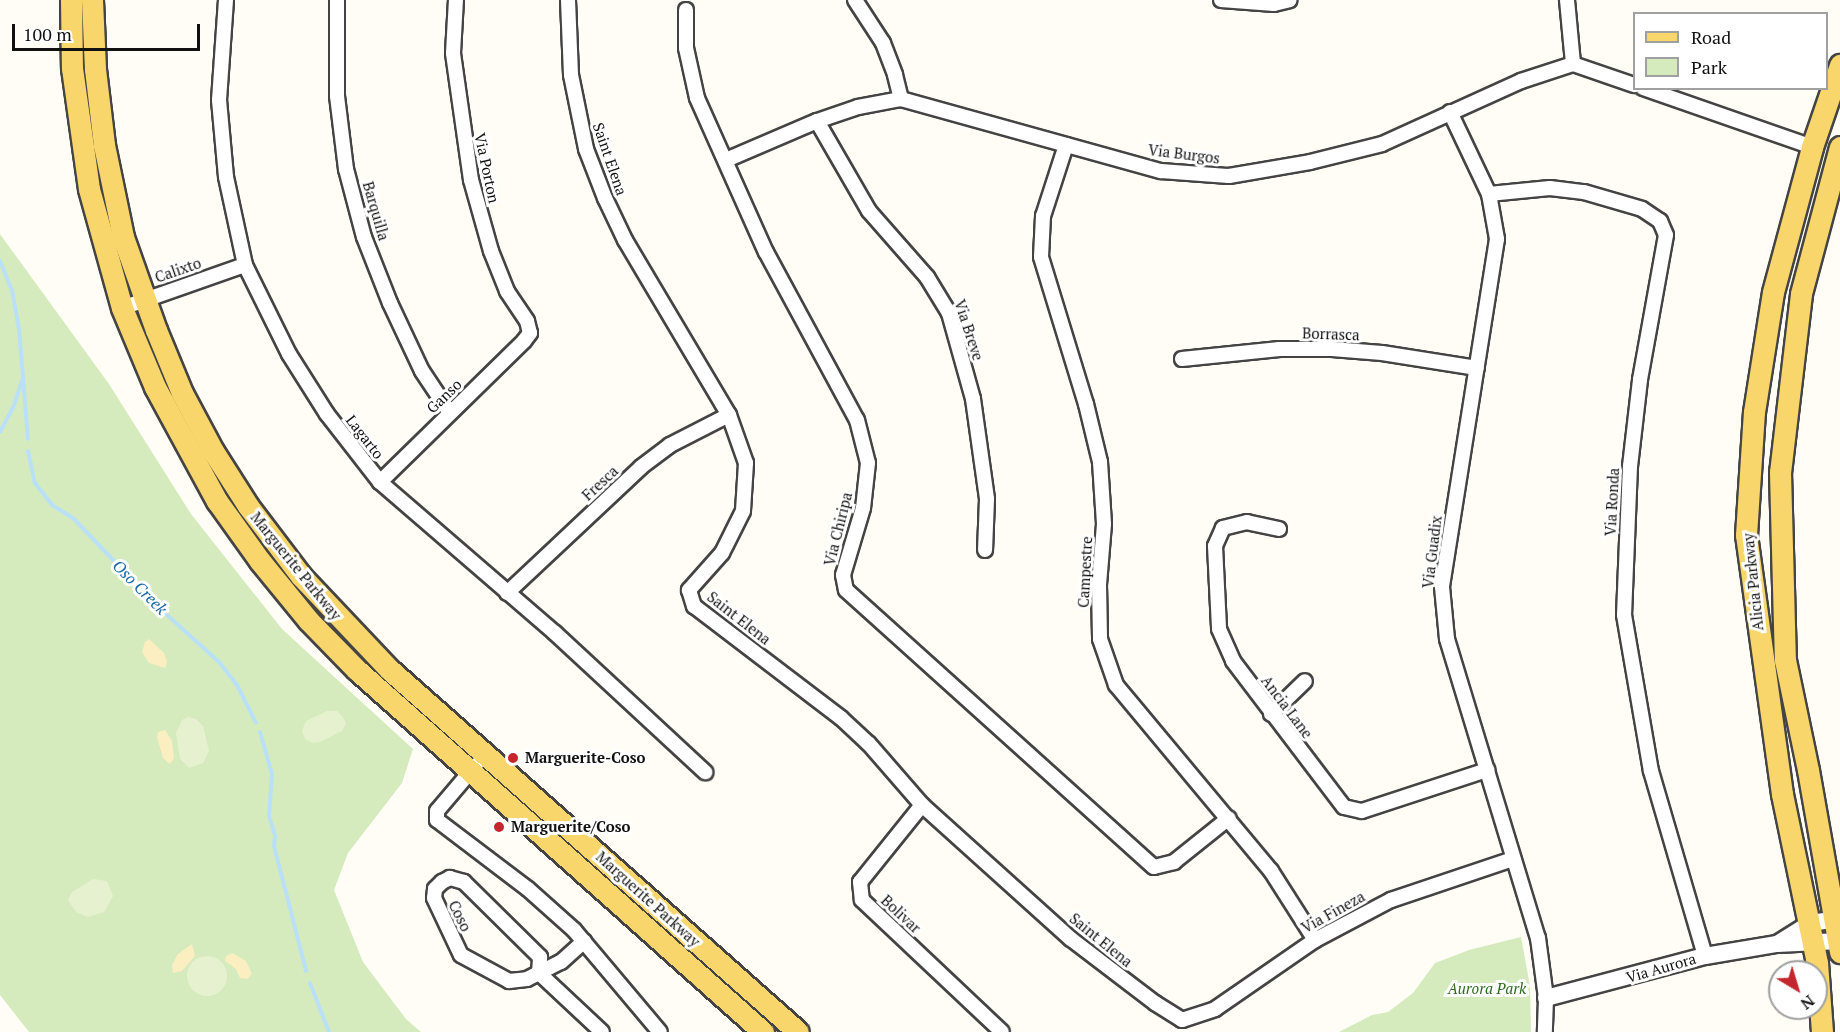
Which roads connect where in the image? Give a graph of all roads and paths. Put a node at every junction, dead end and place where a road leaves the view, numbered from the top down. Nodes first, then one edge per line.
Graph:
1 (71, 0) edge
2 (92, 0) edge
3 (226, 0) edge
4 (337, 0) edge
5 (456, 0) edge
6 (568, 0) edge
7 (855, 0) edge
8 (1221, 0) edge
9 (1290, 0) edge
10 (1567, 0) edge
11 (686, 10) dead end
12 (1573, 64) junction
13 (1840, 65) edge
14 (1633, 84) edge
15 (1649, 90) edge
16 (900, 99) junction
17 (1450, 112) junction
18 (818, 121) junction
19 (1066, 145) junction
20 (1812, 147) junction
21 (1838, 152) edge
22 (726, 160) junction
23 (1489, 194) junction
24 (245, 265) junction
25 (145, 299) junction
26 (122, 308) junction
27 (530, 333) joint
28 (1182, 359) dead end
29 (1477, 368) junction
30 (450, 413) junction
31 (729, 415) junction
32 (380, 482) junction
33 (1279, 529) dead end
34 (985, 550) dead end
35 (507, 593) junction
36 (1305, 681) dead end
37 (1271, 714) junction
38 (485, 754) junction
39 (1487, 770) junction
40 (470, 771) junction
41 (705, 772) dead end
42 (922, 805) junction
43 (1229, 818) junction
44 (1513, 859) junction
45 (1837, 919) edge
46 (1810, 923) junction
47 (1315, 940) junction
48 (584, 941) junction
49 (1777, 944) junction
50 (1813, 944) junction
51 (1840, 945) edge
52 (1705, 956) junction
53 (539, 973) junction
54 (1546, 998) junction
55 (1182, 1020) joint
56 (602, 1032) edge
57 (660, 1032) edge
58 (763, 1032) edge
59 (798, 1032) edge
60 (1002, 1032) edge
61 (1545, 1032) edge
62 (1822, 1032) edge

1 - 26 main road, Marguerite Parkway
2 - 25 main road, Marguerite Parkway
3 - 24 street, Lagarto
4 - 30 street, Barquilla
5 - 27 street, Via Porton
6 - 31 street, Saint Elena
7 - 16 street
8 - 9 street
10 - 12 street
11 - 22 street, Via Chiripa
12 - 14 street
12 - 17 street, Via Burgos
13 - 20 main road, Alicia Parkway
15 - 20 street
16 - 18 street, Via Burgos
16 - 19 street, Via Burgos
17 - 19 street, Via Burgos
17 - 23 street, Via Guadix
18 - 22 street, Via Burgos
18 - 34 street, Via Breve
19 - 43 street, Campestre
20 - 21 main road
20 - 46 main road, Alicia Parkway
21 - 45 main road, Alicia Parkway
22 - 43 street, Via Chiripa
23 - 29 street, Via Guadix
23 - 52 street, Via Ronda
24 - 25 street, Calixto
24 - 32 street, Lagarto
25 - 26 street, Calixto
25 - 38 main road, Marguerite Parkway
26 - 40 main road, Marguerite Parkway
27 - 30 street, Ganso
28 - 29 street, Borrasca
29 - 39 street, Via Guadix
30 - 32 street, Ganso
31 - 35 street, Fresca
31 - 42 street, Saint Elena
32 - 35 street, Lagarto
33 - 37 street, Ancia Lane
35 - 41 street, Lagarto
36 - 37 street
37 - 39 street, Ancia Lane
38 - 40 street
38 - 59 main road, Marguerite Parkway
39 - 44 street, Via Guadix
40 - 48 street
40 - 58 main road, Marguerite Parkway
42 - 55 street, Saint Elena
42 - 60 street, Bolivar
43 - 47 street, Campestre
44 - 47 street, Via Fineza
44 - 54 street, Via Guadix
45 - 46 street, Via Aurora
45 - 51 main road, Alicia Parkway
46 - 49 street, Via Aurora
46 - 50 main road, Alicia Parkway
47 - 55 street, Via Fineza
48 - 53 street, Coso
48 - 57 street
49 - 50 street, Via Aurora
49 - 52 street, Via Aurora
50 - 51 street, Via Aurora
50 - 62 main road, Alicia Parkway
52 - 54 street, Via Aurora
53 - 53 street, Coso
53 - 56 street, Coso
54 - 61 street, Via Guadix

